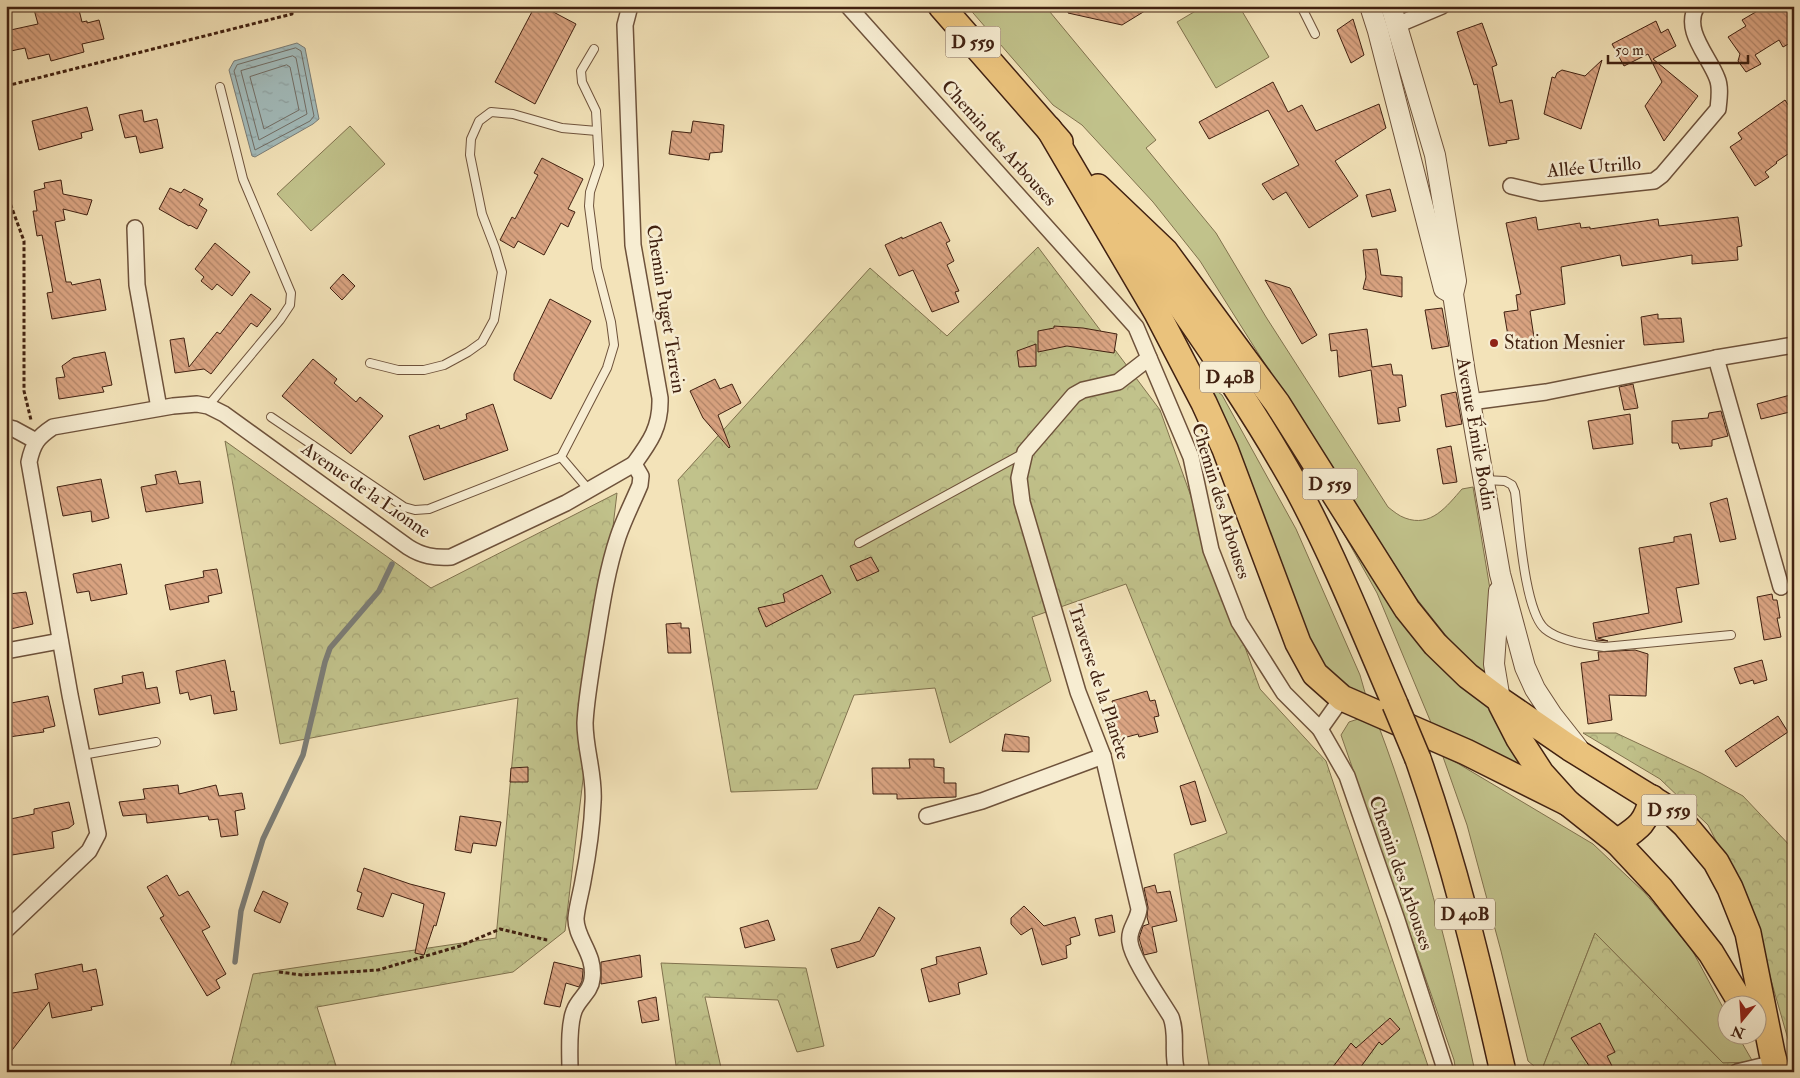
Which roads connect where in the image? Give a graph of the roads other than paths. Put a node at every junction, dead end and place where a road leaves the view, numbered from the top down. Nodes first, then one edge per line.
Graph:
1 (630, 6) edge
2 (848, 6) edge
3 (941, 6) edge
4 (1301, 6) edge
5 (1370, 6) edge
6 (1442, 6) edge
7 (1697, 6) edge
8 (1389, 21) edge
9 (1315, 34) dead end
10 (594, 49) dead end
11 (220, 86) dead end
12 (1049, 129) junction
13 (597, 131) junction
14 (1511, 186) dead end
15 (1098, 187) junction
16 (135, 228) dead end
17 (1794, 345) edge
18 (1149, 358) junction
19 (1716, 358) junction
20 (370, 363) dead end
21 (1470, 402) junction
22 (208, 406) junction
23 (159, 408) junction
24 (271, 417) dead end
25 (6, 427) edge
26 (36, 441) junction
27 (1025, 452) junction
28 (561, 457) junction
29 (634, 464) junction
30 (1484, 480) junction
31 (589, 490) junction
32 (859, 543) dead end
33 (1500, 574) junction
34 (1781, 587) dead end
35 (1731, 635) dead end
36 (60, 641) junction
37 (6, 651) edge
38 (1342, 698) junction
39 (1500, 700) junction
40 (1320, 730) junction
41 (156, 742) dead end
42 (82, 755) junction
43 (1584, 755) junction
44 (1103, 756) junction
45 (1652, 798) junction
46 (1568, 803) junction
47 (927, 816) dead end
48 (1617, 842) junction
49 (6, 930) edge
50 (1737, 996) edge
51 (1766, 1046) edge
52 (1774, 1063) edge
53 (570, 1072) edge
54 (1178, 1072) edge
55 (1446, 1072) edge
56 (1503, 1072) edge
57 (1737, 1072) edge

1 - 29 street, Chemin Puget Terrein
2 - 18 street, Chemin des Arbouses
3 - 12 main road, D 559
4 - 9 lane
5 - 8 street, Avenue Émile Bodin
6 - 8 street
7 - 14 street, Allée Utrillo
8 - 21 street, Avenue Émile Bodin
10 - 13 lane
11 - 22 lane
12 - 15 main road, D 559
12 - 38 main road, D 559
13 - 20 lane
13 - 28 lane
15 - 39 main road, D 559
15 - 56 main road, D 40B, bridge
16 - 23 street
17 - 19 street
18 - 27 street, Traverse de la Planète
18 - 40 street, Chemin des Arbouses
19 - 21 street
19 - 34 street
21 - 30 street, Avenue Émile Bodin
22 - 23 street, Avenue de la Lionne
22 - 31 street, Avenue de la Lionne
23 - 26 street, Avenue de la Lionne
24 - 28 lane
25 - 26 street
26 - 36 street
27 - 32 lane
27 - 44 street, Traverse de la Planète
28 - 31 lane
29 - 31 street, Avenue de la Lionne
29 - 53 street
30 - 33 street, Avenue Émile Bodin
30 - 35 lane
33 - 39 street, Avenue Émile Bodin
33 - 43 street, Avenue Émile Bodin
36 - 37 street
36 - 42 street
38 - 40 street
38 - 46 main road, D 559
39 - 43 main road, D 559
39 - 46 main road, D 559
40 - 55 street, Chemin des Arbouses
41 - 42 lane
42 - 49 street
43 - 45 main road, D 559
44 - 47 street
44 - 54 street, Traverse de la Planète
45 - 48 main road, D 559
45 - 52 main road, D 559
46 - 48 main road, D 559
48 - 50 main road, D 559
51 - 52 main road
52 - 57 street

